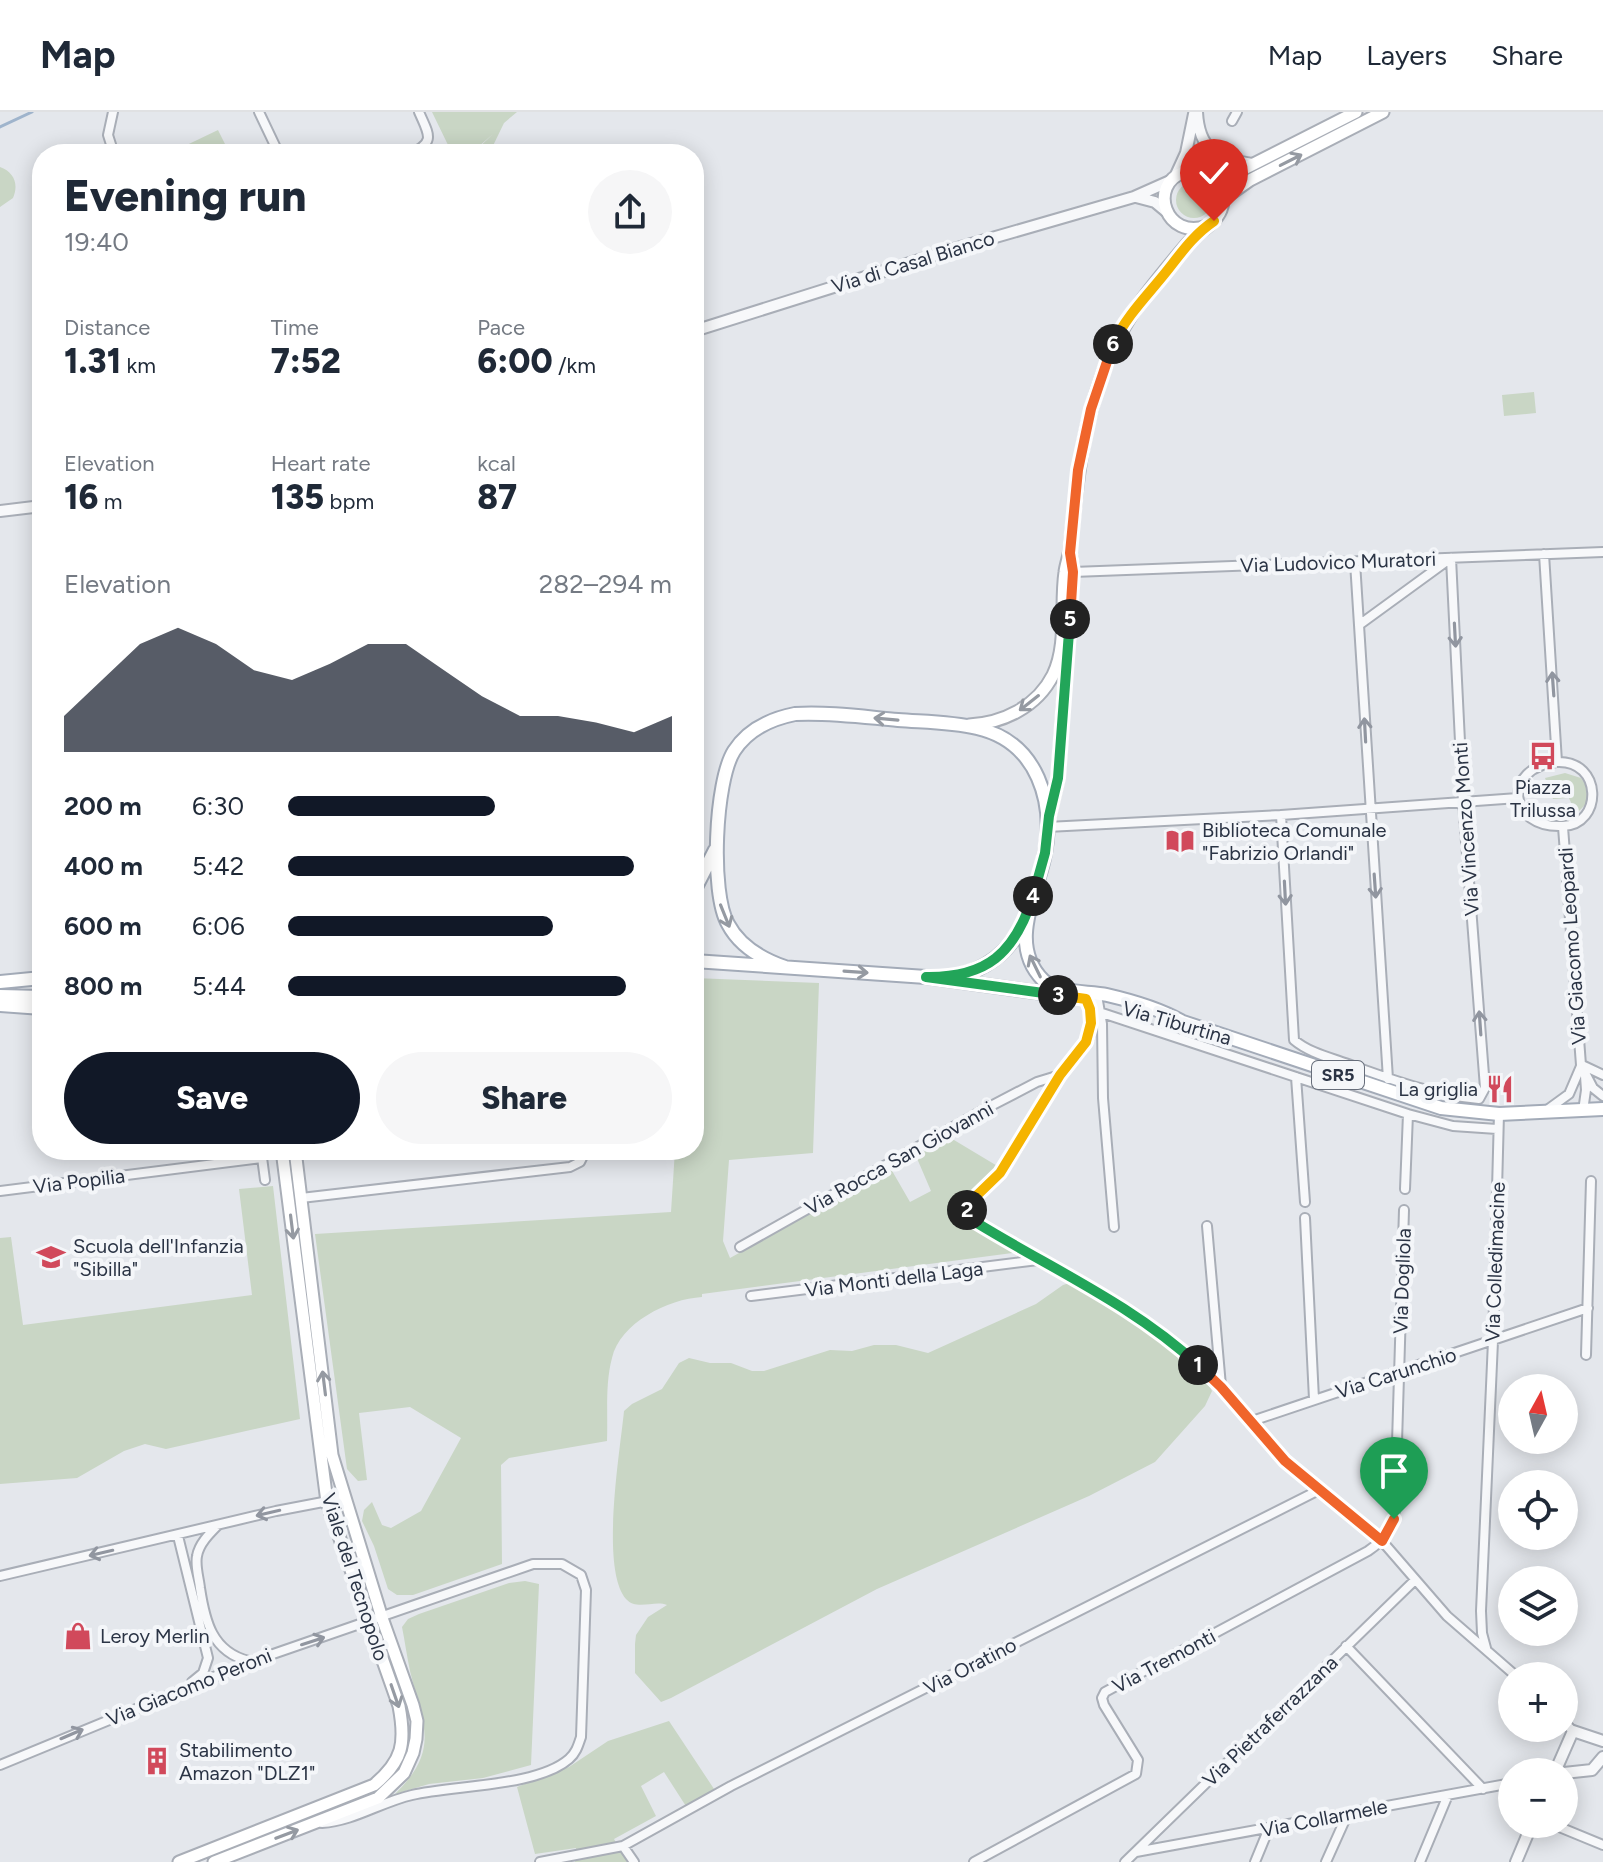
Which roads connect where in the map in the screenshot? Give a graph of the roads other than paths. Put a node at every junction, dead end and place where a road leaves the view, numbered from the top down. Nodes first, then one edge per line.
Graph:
1 (113, 112) edge
2 (259, 112) edge
3 (419, 112) edge
4 (1195, 112) edge
5 (1356, 112) edge
6 (1383, 112) edge
7 (1190, 131) junction
8 (111, 144) edge
9 (274, 144) edge
10 (426, 144) edge
11 (1252, 164) junction
12 (1205, 173) junction
13 (1173, 178) junction
14 (1134, 197) junction
15 (1223, 199) junction
16 (1167, 212) junction
17 (1177, 224) junction
18 (1207, 226) junction
19 (1175, 260) junction
20 (704, 328) edge
21 (32, 507) edge
22 (0, 511) edge
23 (1603, 552) edge
24 (1070, 553) junction
25 (1544, 554) junction
26 (1451, 558) junction
27 (1355, 562) junction
28 (1073, 572) junction
29 (1359, 625) junction
30 (964, 726) junction
31 (1557, 762) junction
32 (1601, 792) edge
33 (1518, 798) junction
34 (1463, 803) junction
35 (1370, 808) junction
36 (1281, 815) junction
37 (1048, 821) junction
38 (1563, 827) junction
39 (718, 839) junction
40 (704, 873) edge
41 (1028, 913) junction
42 (704, 962) edge
43 (785, 967) junction
44 (926, 977) junction
45 (32, 979) edge
46 (0, 982) edge
47 (0, 996) edge
48 (32, 997) edge
49 (1092, 1003) junction
50 (0, 1005) edge
51 (32, 1007) edge
52 (1181, 1021) junction
53 (1583, 1068) junction
54 (1060, 1075) junction
55 (1603, 1075) edge
56 (1296, 1077) junction
57 (1388, 1079) junction
58 (1573, 1088) junction
59 (1603, 1096) edge
60 (1603, 1109) edge
61 (1583, 1111) junction
62 (1541, 1113) junction
63 (1408, 1114) junction
64 (1499, 1114) junction
65 (1497, 1129) junction
66 (231, 1160) edge
67 (263, 1160) edge
68 (283, 1160) edge
69 (296, 1160) edge
70 (581, 1160) edge
71 (265, 1180) dead end
72 (1591, 1181) dead end
73 (1405, 1189) dead end
74 (0, 1191) edge
75 (301, 1198) junction
76 (1305, 1202) dead end
77 (1404, 1210) dead end
78 (1305, 1218) dead end
79 (1207, 1226) dead end
80 (1114, 1227) dead end
81 (740, 1247) dead end
82 (1038, 1260) junction
83 (751, 1296) dead end
84 (1588, 1308) junction
85 (1493, 1341) junction
86 (1586, 1355) dead end
87 (1399, 1373) junction
88 (1221, 1387) junction
89 (1314, 1399) junction
90 (1249, 1422) junction
91 (1319, 1490) junction
92 (344, 1498) junction
93 (327, 1502) junction
94 (218, 1524) junction
95 (178, 1536) junction
96 (1382, 1541) junction
97 (0, 1576) edge
98 (1415, 1580) junction
99 (382, 1618) junction
100 (368, 1622) junction
101 (1346, 1646) junction
102 (1487, 1648) junction
103 (250, 1662) junction
104 (1502, 1662) edge
105 (187, 1686) junction
106 (1578, 1733) edge
107 (1603, 1741) edge
108 (1603, 1757) edge
109 (0, 1765) edge
110 (1578, 1772) edge
111 (1498, 1786) edge
112 (1483, 1789) junction
113 (1448, 1795) junction
114 (1348, 1813) junction
115 (313, 1823) junction
116 (1269, 1828) junction
117 (1578, 1835) edge
118 (1526, 1838) edge
119 (1603, 1845) edge
120 (623, 1846) junction
121 (1136, 1852) junction
122 (179, 1862) edge
123 (214, 1862) edge
124 (540, 1862) edge
125 (634, 1862) edge
126 (974, 1862) edge
127 (1125, 1862) edge
128 (1255, 1862) edge
129 (1326, 1862) edge
130 (1420, 1862) edge
131 (1516, 1862) edge

1 - 8 street
2 - 9 street
3 - 10 street
4 - 7 street
4 - 11 street
5 - 11 main road
15 -> 6 main road
7 - 12 street
7 - 13 street
11 - 12 main road
12 - 13 main road
12 - 15 main road
13 - 14 street, Via di Casal Bianco
13 - 16 main road
14 - 16 street
14 - 20 street, Via di Casal Bianco
15 - 18 main road
16 - 17 main road
17 - 18 main road
17 - 19 main road
18 - 19 main road
19 - 24 main road
21 - 22 street
23 - 25 street, Via Ludovico Muratori
24 - 28 main road
24 -> 30 main road
25 - 26 street, Via Ludovico Muratori
31 -> 25 street
26 - 27 street, Via Ludovico Muratori
26 - 29 street
26 -> 34 street, Via Vincenzo Monti
27 - 28 street, Via Ludovico Muratori
27 - 29 street
28 - 37 main road
35 -> 29 street
30 - 37 main road
30 -> 39 main road
31 - 32 street
31 - 33 street
32 - 38 street
33 - 34 street
33 - 38 street
34 - 35 street
57 -> 34 street, Via Vincenzo Monti
35 - 36 street
35 -> 57 street
36 - 37 street
36 -> 57 street
37 - 41 main road
38 - 53 street, Via Giacomo Leopardi
39 - 40 main road
39 -> 43 main road
41 - 44 main road
52 -> 41 main road
42 - 43 main road, Via Tiburtina
43 -> 44 main road, Via Tiburtina
44 - 49 main road, Via Tiburtina
45 - 46 main road
47 - 48 main road
49 - 52 main road, Via Tiburtina
49 - 54 street
49 - 56 street
49 - 80 street
50 - 51 main road
52 - 64 main road, Via Tiburtina / SR5
53 - 55 street
53 - 58 street
53 - 59 street
53 - 61 street, Via Giacomo Leopardi
54 - 81 street, Via Rocca San Giovanni
54 - 82 street
56 - 63 street
56 - 76 street
58 - 61 street
58 - 62 street
60 - 61 main road, Via Tiburtina / SR5
61 - 62 main road, Via Tiburtina / SR5
62 - 64 main road, Via Tiburtina / SR5
63 - 65 street
63 - 73 street
64 - 65 street, Via Colledimacine
65 - 85 street, Via Colledimacine
66 - 74 street, Via Popilia
67 - 71 street
68 -> 93 main road, Viale del Tecnopolo
69 - 75 main road, Viale del Tecnopolo
70 - 75 street
72 - 84 street
92 -> 75 main road, Viale del Tecnopolo
77 - 87 street, Via Dogliola
78 - 89 street
79 - 88 street
82 - 83 street, Via Monti della Laga
82 - 88 street
84 - 85 street, Via Carunchio
84 - 86 street
85 - 87 street, Via Carunchio
85 - 102 street, Via Colledimacine
87 - 89 street, Via Carunchio
87 - 96 street, Via Dogliola
88 - 90 street
89 - 90 street, Via Carunchio
90 - 91 street
91 - 96 street
91 - 120 street, Via Oratino
92 - 93 street
92 - 99 main road, Viale del Tecnopolo
93 -> 94 street
93 - 100 main road, Viale del Tecnopolo
94 - 95 street
94 - 103 street
95 -> 97 street
95 - 105 street
96 - 98 street
96 - 126 street, Via Tremonti
98 - 101 street, Via Pietraferrazzana
98 - 102 street
99 - 100 street, Via Giacomo Peroni
99 - 115 main road, Viale del Tecnopolo
99 - 115 street, Via Giacomo Peroni
103 -> 100 street, Via Giacomo Peroni
100 -> 122 main road, Viale del Tecnopolo
101 - 112 street
101 - 121 street, Via Pietraferrazzana
102 - 104 street
103 - 105 street, Via Giacomo Peroni
109 -> 105 street, Via Giacomo Peroni
106 - 107 street
108 - 110 street
111 - 112 street, Via Collarmele
112 - 113 street, Via Collarmele
113 - 114 street, Via Collarmele
113 - 130 street
114 - 116 street, Via Collarmele
114 - 129 street
123 -> 115 main road, Viale del Tecnopolo
116 - 121 street, Via Collarmele
116 - 128 street
117 - 119 street
118 - 131 street
120 - 124 street, Via Oratino
120 - 125 street
121 - 127 street, Via Pietraferrazzana

